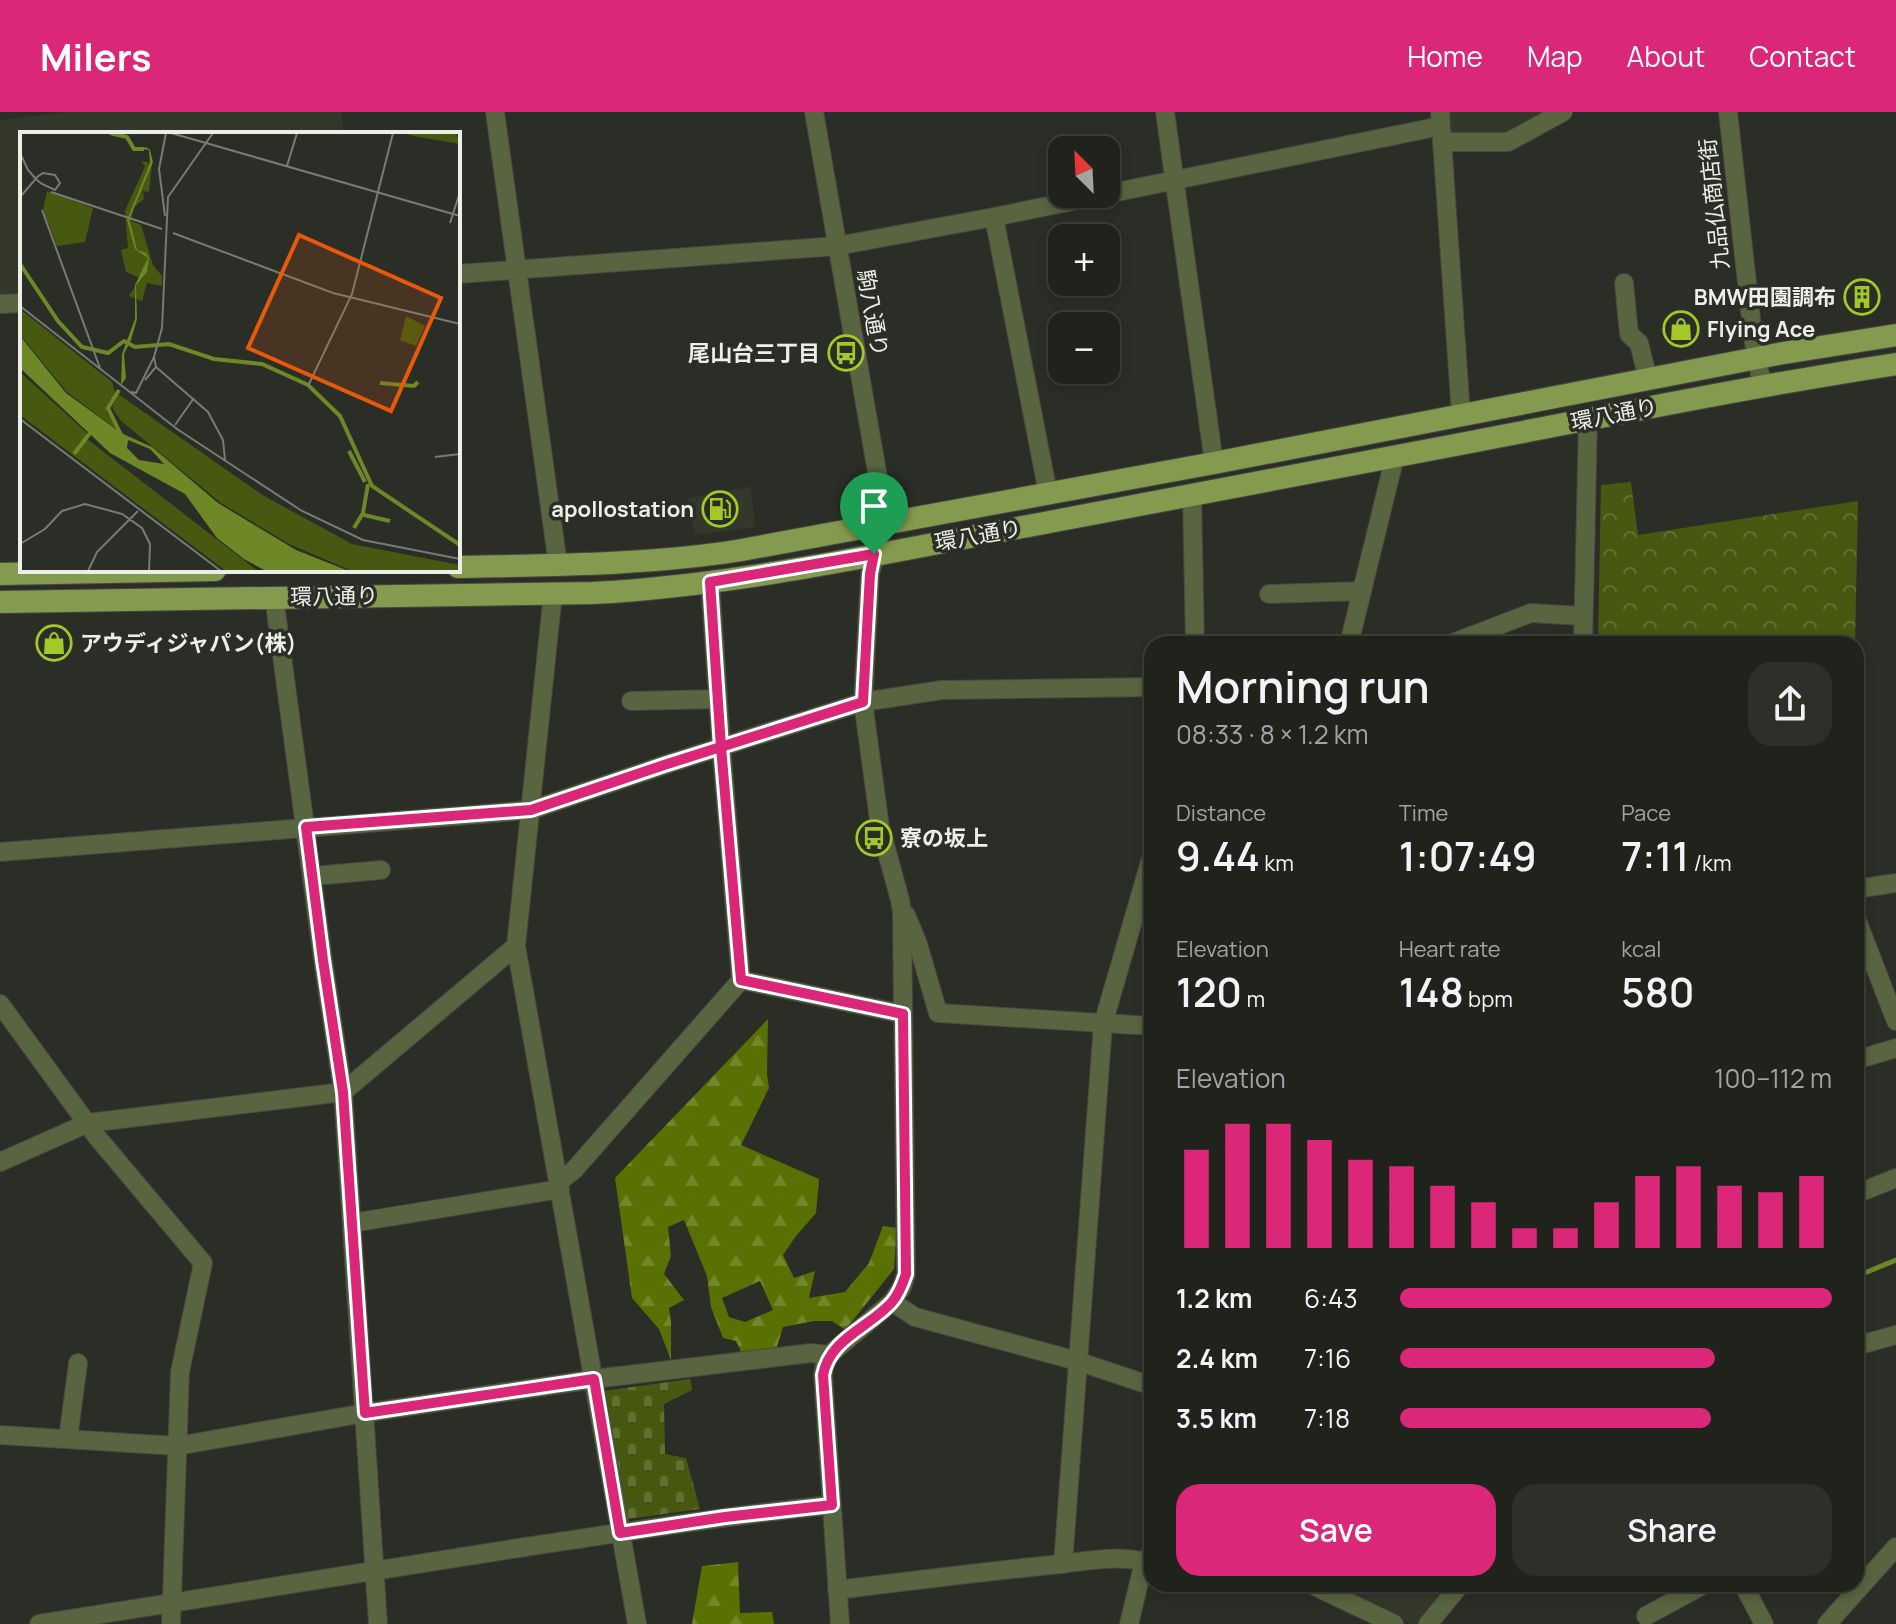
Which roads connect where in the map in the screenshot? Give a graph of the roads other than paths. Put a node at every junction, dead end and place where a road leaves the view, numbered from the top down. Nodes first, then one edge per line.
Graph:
1 (495, 112) edge
2 (814, 112) edge
3 (1165, 112) edge
4 (1563, 112) edge
5 (1728, 112) edge
6 (1441, 127) edge
7 (1174, 181) junction
8 (994, 217) junction
9 (837, 246) junction
10 (517, 271) junction
11 (460, 274) edge
12 (1624, 283) dead end
13 (20, 303) edge
14 (0, 304) edge
15 (1896, 335) edge
16 (1757, 358) junction
17 (1896, 364) edge
18 (1648, 379) junction
19 (1762, 385) junction
20 (1461, 415) junction
21 (1588, 419) junction
22 (1395, 456) junction
23 (1214, 463) junction
24 (1048, 493) junction
25 (1192, 496) junction
26 (883, 523) junction
27 (874, 554) junction
28 (558, 565) junction
29 (460, 567) edge
30 (108, 572) edge
31 (0, 574) edge
32 (710, 582) junction
33 (1362, 591) junction
34 (553, 593) junction
35 (1269, 594) dead end
36 (274, 597) junction
37 (0, 602) edge
38 (1583, 616) junction
39 (1195, 636) edge
40 (1351, 636) edge
41 (1471, 636) edge
42 (1583, 636) edge
43 (1144, 687) edge
44 (718, 699) junction
45 (631, 701) dead end
46 (863, 702) junction
47 (721, 747) junction
48 (531, 810) junction
49 (306, 827) junction
50 (0, 852) edge
51 (381, 870) dead end
52 (313, 876) junction
53 (1144, 883) edge
54 (1896, 883) edge
55 (1864, 888) edge
56 (900, 900) junction
57 (1864, 939) edge
58 (516, 946) junction
59 (741, 980) junction
60 (0, 1004) edge
61 (903, 1014) junction
62 (1896, 1021) edge
63 (1103, 1024) junction
64 (1144, 1026) edge
65 (1896, 1048) edge
66 (1864, 1058) edge
67 (343, 1092) junction
68 (88, 1123) junction
69 (0, 1162) edge
70 (1896, 1178) edge
71 (559, 1186) junction
72 (1864, 1191) edge
73 (352, 1223) junction
74 (892, 1302) junction
75 (1896, 1335) edge
76 (1864, 1344) edge
77 (829, 1355) junction
78 (1077, 1361) junction
79 (78, 1363) dead end
80 (594, 1379) junction
81 (1144, 1383) edge
82 (365, 1413) junction
83 (0, 1435) edge
84 (68, 1439) junction
85 (177, 1446) junction
86 (832, 1505) junction
87 (620, 1533) junction
88 (1896, 1547) edge
89 (1144, 1557) edge
90 (1063, 1564) junction
91 (375, 1570) junction
92 (1144, 1571) edge
93 (1864, 1583) edge
94 (837, 1590) junction
95 (1327, 1592) edge
96 (1454, 1592) edge
97 (1690, 1592) edge
98 (1747, 1592) edge
99 (1856, 1592) edge
100 (172, 1602) junction
101 (1646, 1616) dead end
102 (39, 1624) edge
103 (171, 1624) edge
104 (378, 1624) edge
105 (637, 1624) edge
106 (840, 1624) edge
107 (1129, 1624) edge
108 (1394, 1624) edge
109 (1428, 1624) edge
110 (1764, 1624) edge
111 (1827, 1624) edge

1 - 10 street
2 - 9 street, 駒八通り
3 - 7 street
4 - 6 street
5 - 16 street, 九品仏商店街
6 - 7 street
6 - 20 street
7 - 8 street
7 - 23 street
8 - 9 street
8 - 24 street
9 - 10 street
9 - 26 street, 駒八通り
10 - 11 street
10 - 28 street
12 - 18 street
13 - 14 street
15 - 16 main road, 環八通り
16 - 18 main road, 環八通り
16 - 19 street, 九品仏商店街
17 - 19 main road, 環八通り
18 - 20 main road, 環八通り
19 - 21 main road, 環八通り
20 - 23 main road, 環八通り
21 - 22 main road, 環八通り
21 - 38 street
22 - 25 main road, 環八通り
22 - 33 street
23 - 24 main road, 環八通り
24 - 26 main road, 環八通り
25 - 27 main road, 環八通り
25 - 39 street
26 - 27 street
26 - 28 main road, 環八通り
27 - 32 main road, 環八通り
27 - 46 street
28 - 29 main road, 環八通り
30 - 31 main road
32 - 34 main road, 環八通り
32 - 44 street
33 - 35 street
33 - 40 street
34 - 36 main road, 環八通り
34 - 48 street
36 - 37 main road, 環八通り
36 - 49 street
38 - 41 street
38 - 42 street
43 - 46 street
44 - 45 street
44 - 47 street
46 - 47 street
46 - 56 street
47 - 48 street
47 - 59 street
48 - 49 street
48 - 58 street
49 - 50 street
49 - 52 street
51 - 52 street
52 - 67 street
53 - 63 street
54 - 55 street
56 - 61 street
56 - 63 street
57 - 62 street
58 - 67 street
58 - 71 street
59 - 61 street
59 - 71 street
60 - 68 street
61 - 74 street
63 - 64 street
63 - 78 street
65 - 66 street
67 - 68 street
67 - 73 street
68 - 69 street
68 - 85 street
70 - 72 street
71 - 73 street
71 - 80 street
73 - 82 street
74 - 77 street
74 - 78 street
75 - 76 street
77 - 80 street
77 - 86 street
78 - 81 street
78 - 90 street
79 - 84 street
80 - 82 street
80 - 87 street
82 - 85 street
82 - 91 street
83 - 84 street
84 - 85 street
85 - 100 street
86 - 87 street
86 - 94 street
87 - 91 street
87 - 105 street
88 - 93 street
89 - 90 street
90 - 94 street
91 - 100 street
91 - 104 street
92 - 107 street
94 - 106 street
95 - 108 street
96 - 109 street
97 - 101 street
98 - 110 street
99 - 111 street
100 - 102 street
100 - 103 street

